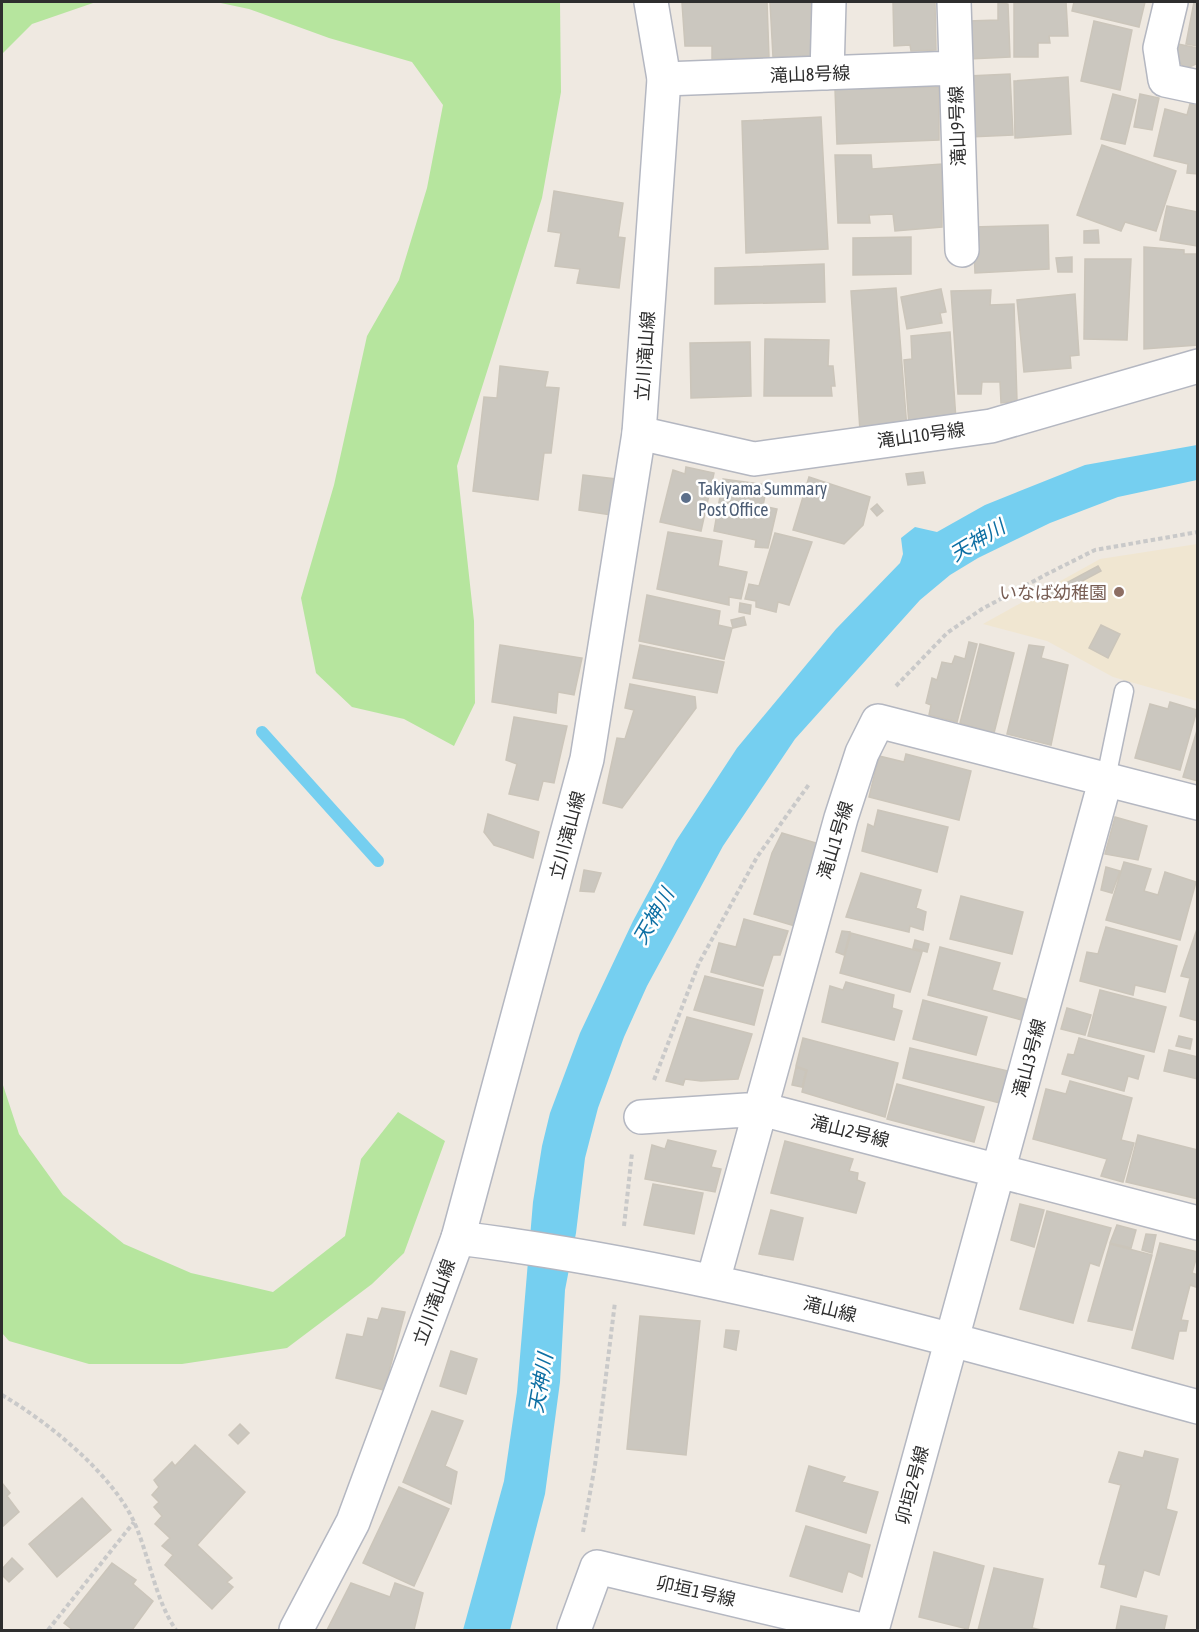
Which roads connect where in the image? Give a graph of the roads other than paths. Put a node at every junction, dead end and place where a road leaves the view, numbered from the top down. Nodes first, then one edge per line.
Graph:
1 (651, 2) edge
2 (829, 2) edge
3 (954, 2) edge
4 (1170, 2) edge
5 (956, 68) junction
6 (827, 73) junction
7 (664, 79) junction
8 (1197, 87) edge
9 (962, 250) dead end
10 (1197, 366) edge
11 (639, 433) junction
12 (1125, 691) dead end
13 (1106, 778) junction
14 (1197, 803) edge
15 (760, 1109) junction
16 (641, 1117) road end
17 (998, 1168) junction
18 (1197, 1222) edge
19 (458, 1238) junction
20 (713, 1281) junction
21 (951, 1338) junction
22 (1195, 1398) edge
23 (296, 1630) edge
24 (574, 1630) edge
25 (861, 1630) edge
26 (872, 1630) edge

1 - 7 street, 立川滝山線
2 - 6 street
3 - 5 street, 滝山9号線
4 - 8 street
5 - 6 street, 滝山8号線
5 - 9 street, 滝山9号線
6 - 7 street, 滝山8号線
7 - 11 street, 立川滝山線
10 - 11 street, 滝山10号線
11 - 19 street, 立川滝山線
12 - 13 lane
13 - 14 street
13 - 15 street, 滝山1号線
13 - 17 street, 滝山3号線
15 - 16 street, 滝山2号線
15 - 17 street, 滝山2号線
15 - 20 street, 滝山1号線
17 - 18 street, 滝山2号線
17 - 21 street, 滝山3号線
19 - 20 street, 滝山線
19 - 23 street, 立川滝山線
20 - 21 street, 滝山線
21 - 22 street, 滝山線
21 - 26 street, 卯垣2号線
24 - 25 street, 卯垣1号線

